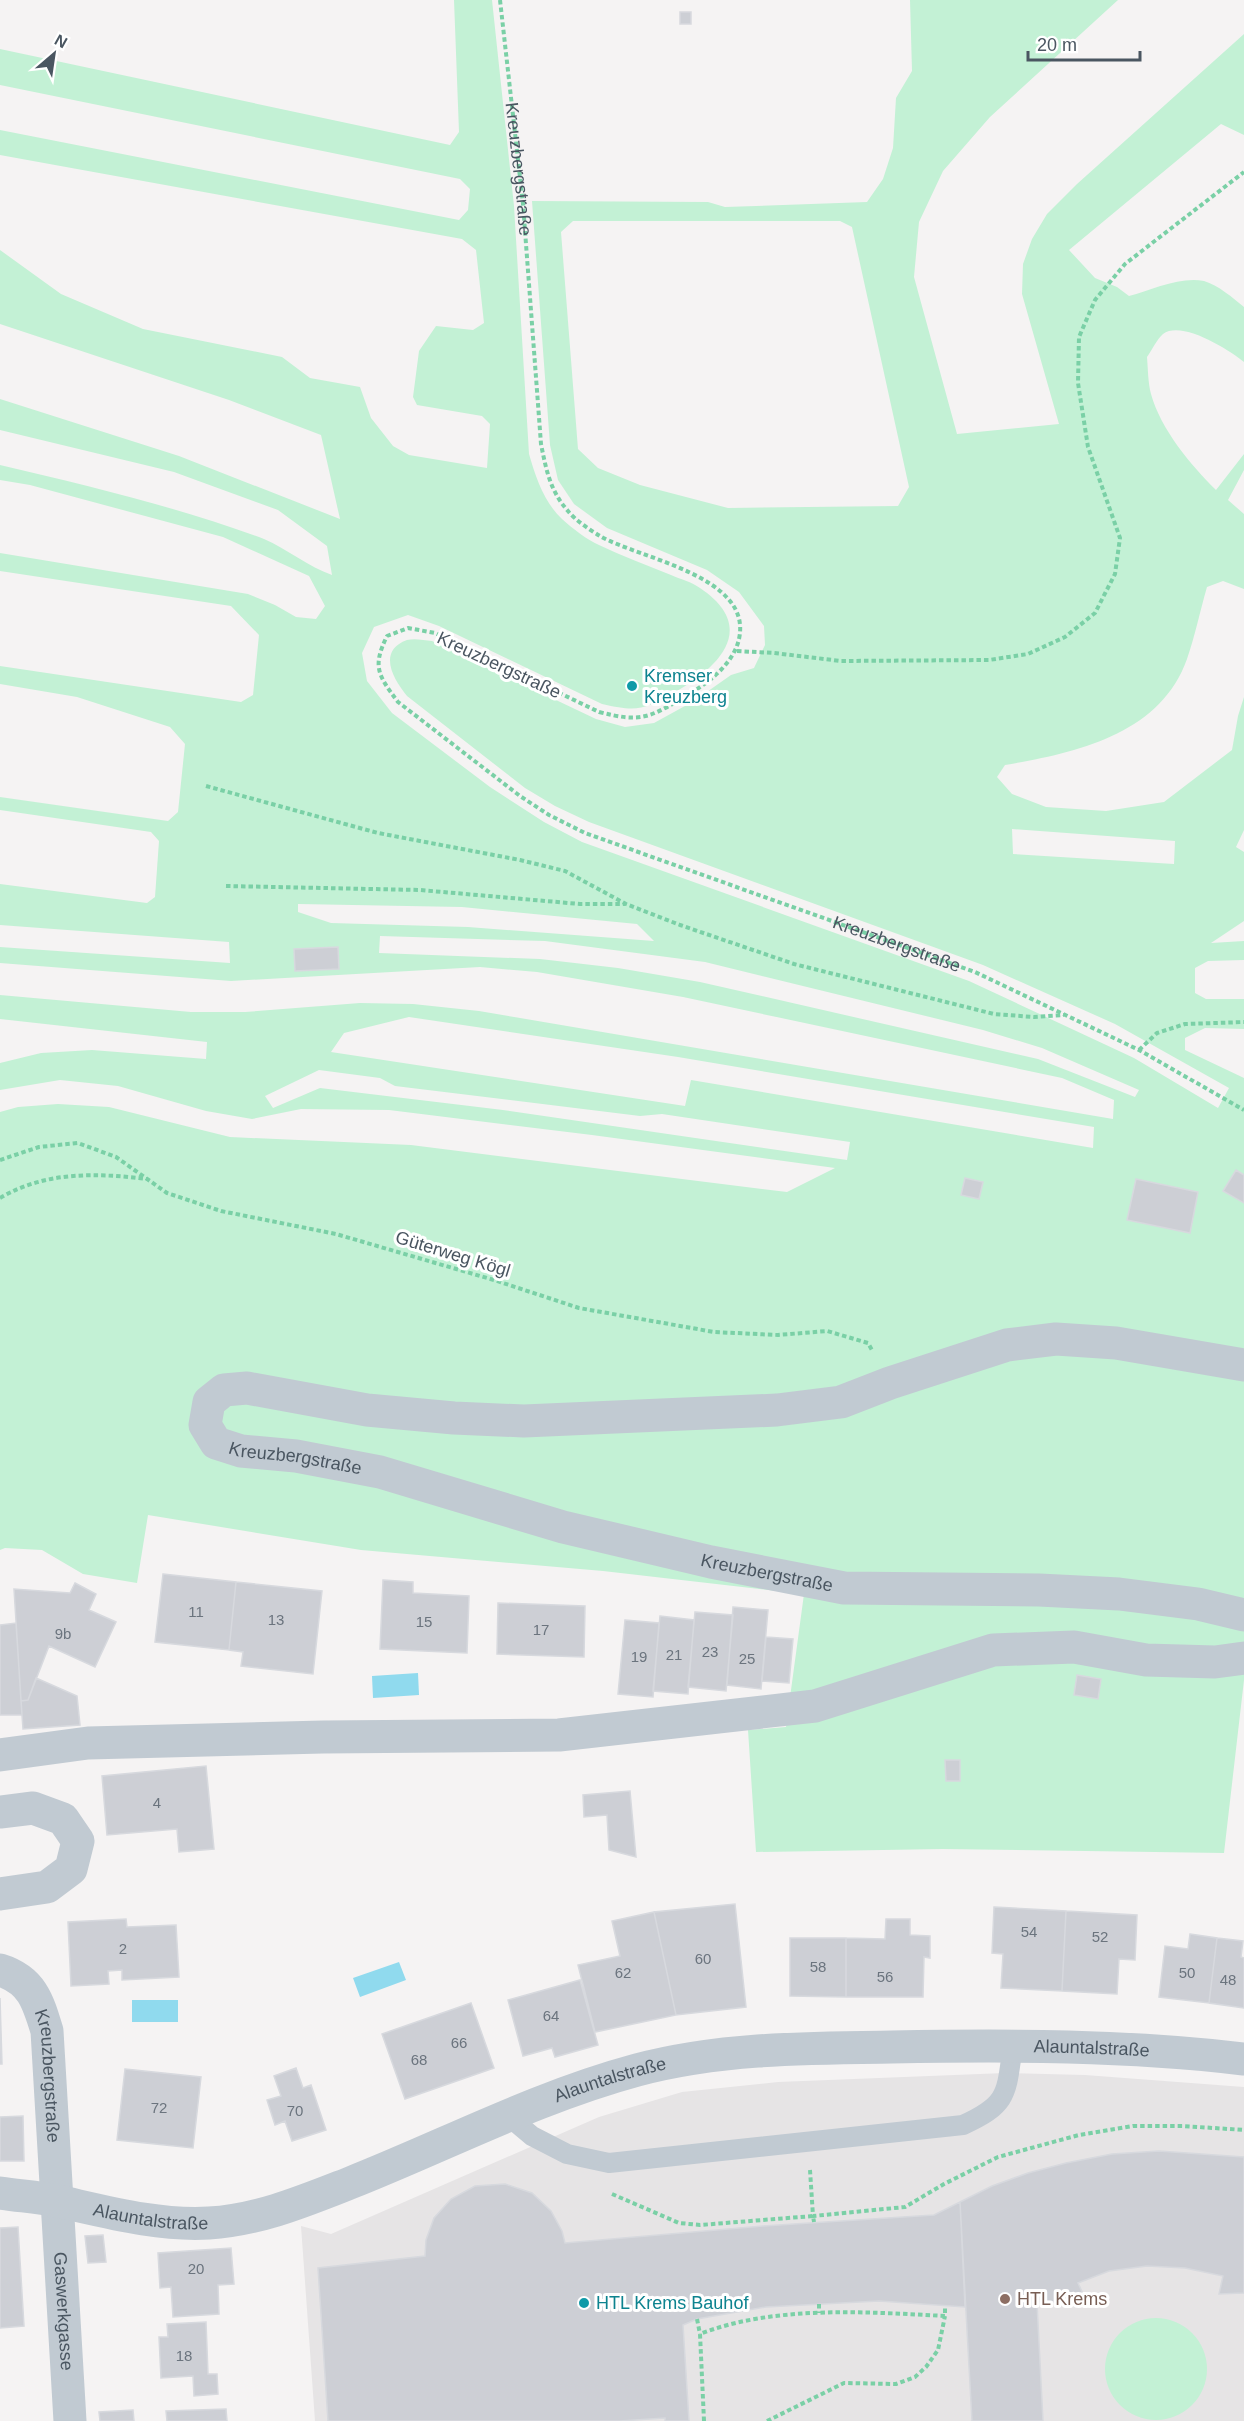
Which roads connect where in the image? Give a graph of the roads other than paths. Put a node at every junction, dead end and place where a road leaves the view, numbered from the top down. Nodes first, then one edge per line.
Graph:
1 (1244, 1365) edge
2 (1244, 1616) edge
3 (1244, 1658) edge
4 (0, 1755) edge
5 (0, 1812) edge
6 (0, 1894) edge
7 (0, 1970) edge
8 (1013, 2045) junction
9 (1244, 2059) edge
10 (507, 2115) junction
11 (0, 2193) edge
12 (56, 2201) junction
13 (70, 2421) edge

1 - 2 street, Kreuzbergstraße
3 - 4 street
5 - 6 street
7 - 12 street, Kreuzbergstraße
8 - 9 street, Alauntalstraße
8 - 10 street, Alauntalstraße
8 - 10 lane
10 - 12 street, Alauntalstraße
11 - 12 street, Alauntalstraße
12 - 13 street, Gaswerkgasse

